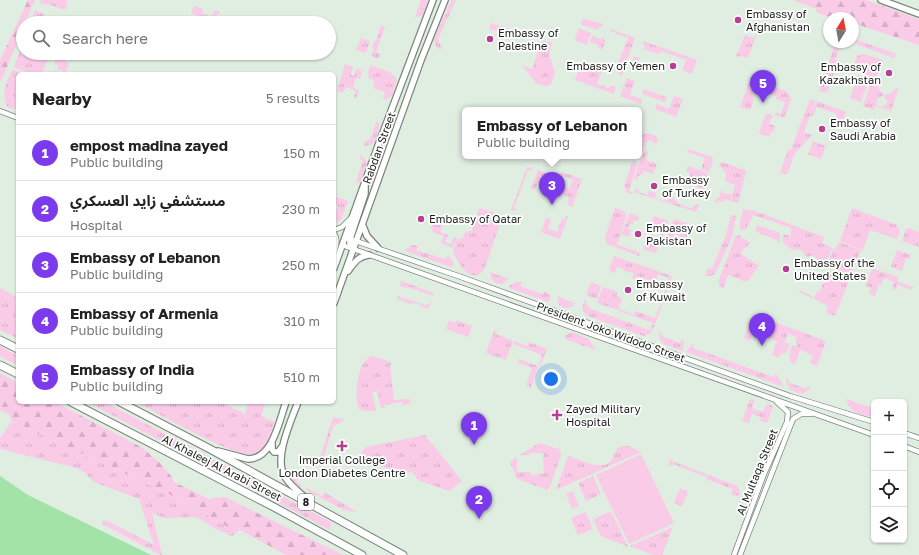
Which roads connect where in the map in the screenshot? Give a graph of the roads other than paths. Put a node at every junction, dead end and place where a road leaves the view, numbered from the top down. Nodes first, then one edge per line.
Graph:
1 (433, 0) edge
2 (445, 0) edge
3 (881, 0) edge
4 (919, 14) edge
5 (0, 111) edge
6 (16, 117) edge
7 (365, 181) junction
8 (352, 217) junction
9 (362, 225) junction
10 (336, 229) edge
11 (347, 238) junction
12 (356, 241) junction
13 (342, 245) junction
14 (378, 248) junction
15 (354, 249) junction
16 (396, 254) junction
17 (369, 255) junction
18 (336, 263) edge
19 (393, 263) junction
20 (344, 276) junction
21 (336, 298) edge
22 (0, 340) edge
23 (16, 348) edge
24 (0, 365) edge
25 (16, 373) edge
26 (774, 399) junction
27 (75, 404) edge
28 (124, 404) edge
29 (285, 404) edge
30 (297, 404) edge
31 (815, 414) junction
32 (871, 421) edge
33 (871, 434) edge
34 (907, 434) edge
35 (919, 438) edge
36 (285, 439) junction
37 (272, 442) junction
38 (907, 447) edge
39 (210, 449) junction
40 (919, 452) edge
41 (316, 508) junction
42 (362, 555) edge
43 (403, 555) edge
44 (734, 555) edge
45 (740, 555) edge

1 - 7 main road, Rabdan Street
2 - 9 main road, Rabdan Street
3 - 4 main road
5 - 6 street
7 - 8 main road, Rabdan Street
7 - 11 main road
8 - 10 street
8 - 11 main road, Rabdan Street
9 - 12 main road, Rabdan Street
9 - 14 main road
11 - 12 street, President Joko Widodo Street
11 - 13 main road, Rabdan Street
11 - 15 main road
12 - 14 street, President Joko Widodo Street
12 - 15 main road, Rabdan Street
13 - 15 street, President Joko Widodo Street
13 - 18 main road, Rabdan Street
14 - 16 street, President Joko Widodo Street
15 - 17 street, President Joko Widodo Street
15 - 20 main road, Rabdan Street
16 - 19 street
16 - 32 street, President Joko Widodo Street
17 - 19 street, President Joko Widodo Street
17 - 20 main road
19 - 26 street, President Joko Widodo Street
20 - 21 main road, Rabdan Street
22 - 23 highway
24 - 25 highway
26 - 31 street, President Joko Widodo Street
26 - 44 street, Al Multaqa Street
27 - 42 highway, Al Khaleej Al Arabi Street / 8
28 - 39 highway, Al Khaleej Al Arabi Street / 8
29 - 37 main road
30 - 36 main road
31 - 33 street, President Joko Widodo Street
31 - 45 street, Al Multaqa Street
34 - 35 street
36 - 37 main road
36 - 41 main road
37 - 39 main road
38 - 40 street
39 - 41 highway, Al Khaleej Al Arabi Street / 8
41 - 43 highway, Al Khaleej Al Arabi Street / 8

